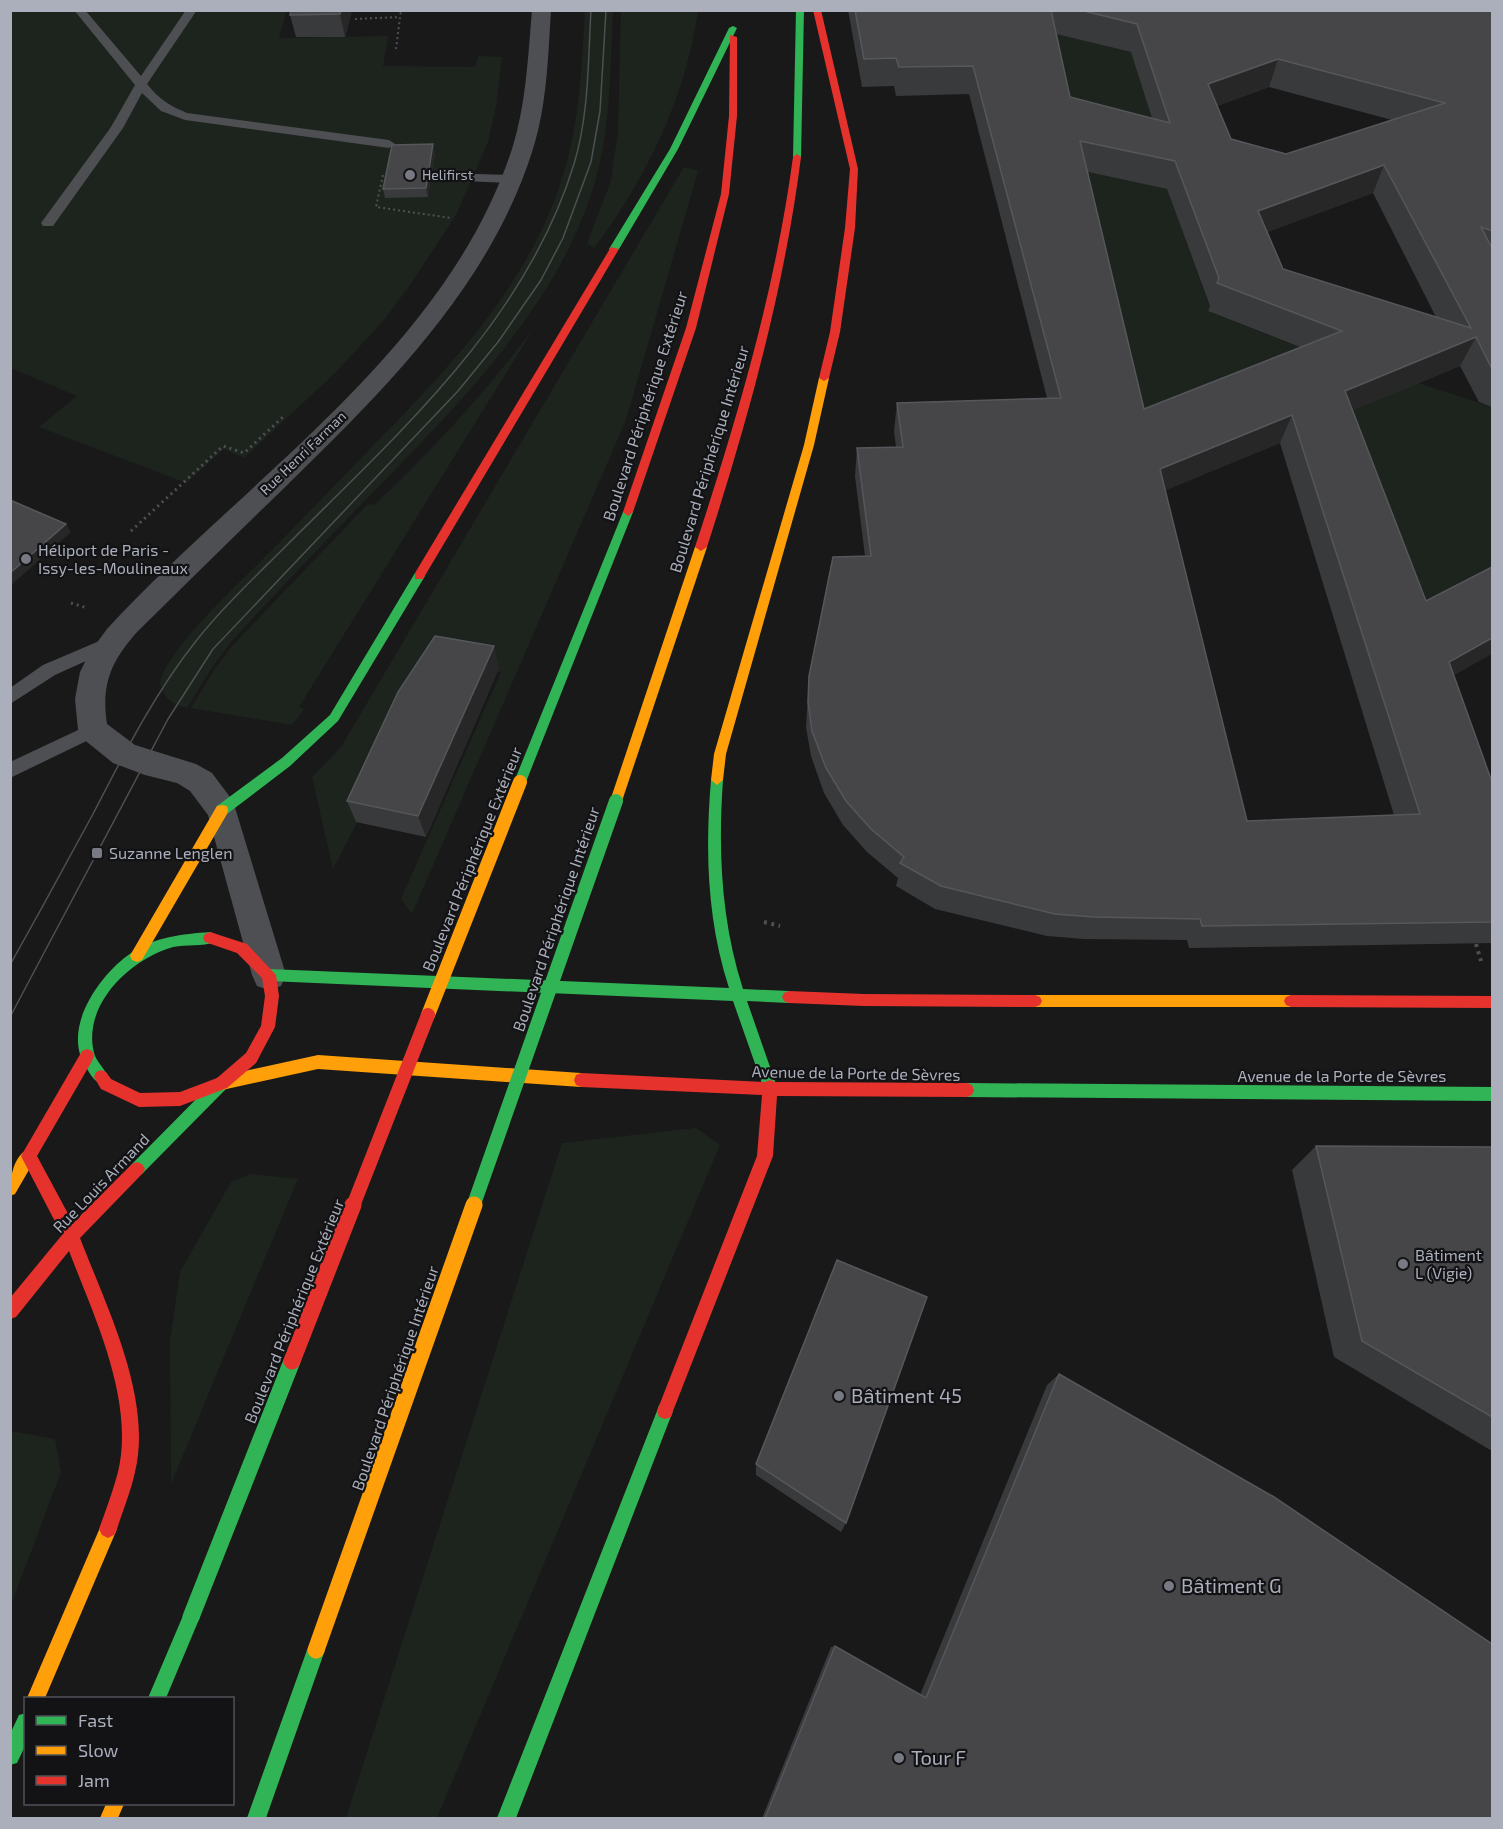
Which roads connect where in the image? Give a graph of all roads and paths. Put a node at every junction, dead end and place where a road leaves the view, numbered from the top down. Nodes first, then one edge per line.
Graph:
1 (79, 10) edge
2 (192, 10) edge
3 (401, 10) edge
4 (542, 10) edge
5 (732, 10) edge
6 (800, 10) edge
7 (817, 10) edge
8 (400, 17) junction
9 (355, 19) dead end
10 (733, 28) junction
11 (396, 49) dead end
12 (142, 83) junction
13 (389, 144) joint
14 (445, 177) dead end
15 (512, 179) junction
16 (48, 224) dead end
17 (445, 227) dead end
18 (287, 413) dead end
19 (131, 531) dead end
20 (111, 642) junction
21 (10, 697) edge
22 (93, 730) junction
23 (10, 771) edge
24 (222, 810) junction
25 (137, 956) junction
26 (269, 975) junction
27 (737, 994) junction
28 (1492, 1002) edge
29 (87, 1056) junction
30 (222, 1083) junction
31 (771, 1089) junction
32 (1492, 1094) edge
33 (29, 1156) junction
34 (10, 1189) edge
35 (71, 1236) junction
36 (10, 1311) edge
37 (36, 1697) edge
38 (158, 1697) edge
39 (24, 1726) edge
40 (10, 1756) edge
41 (256, 1818) edge
42 (506, 1818) edge

1 - 12 lane
2 - 12 lane
3 - 8 path
4 - 15 street, Rue Henri Farman
5 - 10 main road, Boulevard Périphérique Extérieur
6 - 41 main road, Boulevard Périphérique Intérieur, bridge
7 - 27 main road
8 - 9 path
8 - 11 path
10 - 24 main road
10 - 38 main road, Boulevard Périphérique Extérieur, bridge
12 - 13 lane
12 - 16 lane
13 - 17 path
14 - 15 lane
15 - 20 street, Rue Henri Farman
18 - 19 path
20 - 21 lane
20 - 22 street, Rue Henri Farman
22 - 23 lane
22 - 24 street
24 - 25 main road
24 - 26 street
25 - 26 main road
25 - 29 main road
26 - 27 main road
26 - 30 main road
27 - 28 main road
27 - 31 main road
29 - 30 main road
29 - 33 main road
30 - 31 main road, Avenue de la Porte de Sèvres
30 - 35 main road, Rue Louis Armand
31 - 32 main road, Avenue de la Porte de Sèvres
31 - 42 main road
33 - 34 main road
33 - 35 main road
35 - 36 main road, Rue Louis Armand
35 - 37 main road
39 - 40 main road

